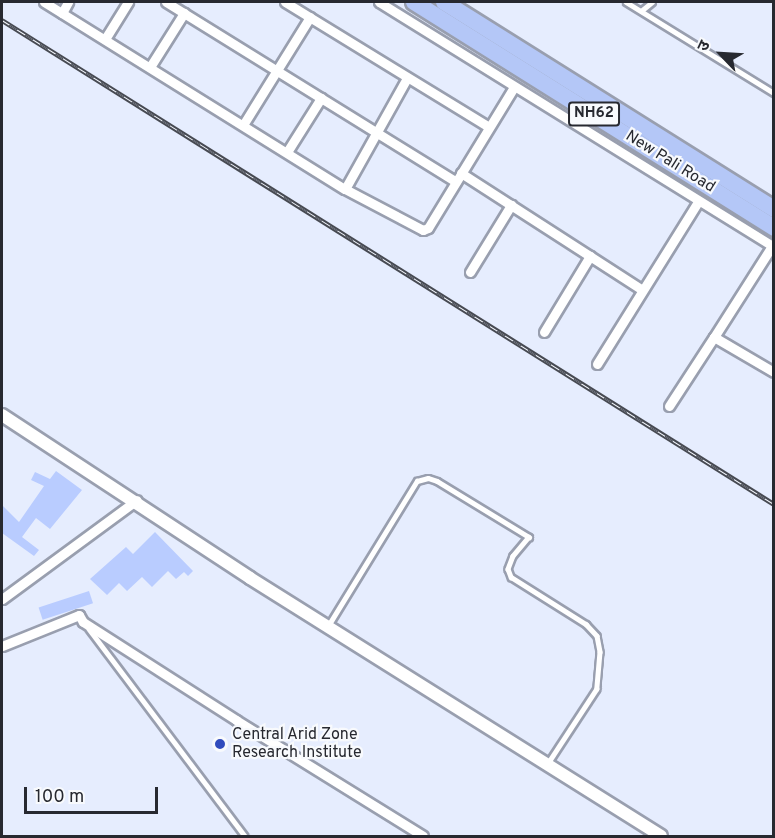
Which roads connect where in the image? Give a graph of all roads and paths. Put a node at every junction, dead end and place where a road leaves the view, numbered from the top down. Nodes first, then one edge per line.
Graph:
1 (44, 2) edge
2 (68, 2) edge
3 (128, 2) edge
4 (166, 2) edge
5 (285, 2) edge
6 (379, 2) edge
7 (414, 2) edge
8 (444, 2) edge
9 (626, 2) edge
10 (652, 2) edge
11 (641, 11) junction
12 (62, 13) junction
13 (184, 13) junction
14 (310, 17) junction
15 (105, 39) junction
16 (150, 66) junction
17 (277, 71) junction
18 (407, 78) junction
19 (513, 87) junction
20 (774, 93) edge
21 (321, 98) junction
22 (243, 125) junction
23 (489, 127) junction
24 (376, 134) junction
25 (287, 152) junction
26 (458, 178) junction
27 (345, 189) junction
28 (698, 201) junction
29 (511, 205) junction
30 (774, 209) edge
31 (774, 228) edge
32 (773, 247) edge
33 (590, 256) junction
34 (470, 272) dead end
35 (642, 289) junction
36 (544, 332) dead end
37 (714, 337) junction
38 (597, 364) dead end
39 (774, 372) edge
40 (669, 406) dead end
41 (2, 415) edge
42 (136, 500) junction
43 (2, 599) edge
44 (83, 622) junction
45 (328, 626) junction
46 (2, 646) edge
47 (548, 764) junction
48 (245, 837) edge
49 (423, 837) edge
50 (661, 837) edge

1 - 12 street
2 - 12 street
3 - 15 street
4 - 13 street
5 - 14 street
6 - 19 street
7 - 31 highway, New Pali Road / NH62
8 - 30 highway, New Pali Road / NH62
9 - 11 lane
10 - 11 lane
11 - 20 lane
12 - 15 street
13 - 16 street
13 - 17 street
14 - 17 street
14 - 18 street
15 - 16 street
16 - 22 street
17 - 21 street
17 - 22 street
18 - 23 street
18 - 24 street
19 - 23 street
19 - 28 street
21 - 24 street
21 - 25 street
22 - 25 street
23 - 26 street
24 - 26 street
24 - 27 street
25 - 27 street
26 - 27 street
26 - 29 street
28 - 32 street
28 - 35 street
29 - 33 street
29 - 34 street
32 - 37 street
33 - 35 street
33 - 36 street
35 - 38 street
37 - 39 street
37 - 40 street
41 - 42 street
42 - 43 street
42 - 45 street
44 - 46 street
44 - 48 lane
44 - 49 street
45 - 47 street
45 - 47 lane
47 - 50 street

